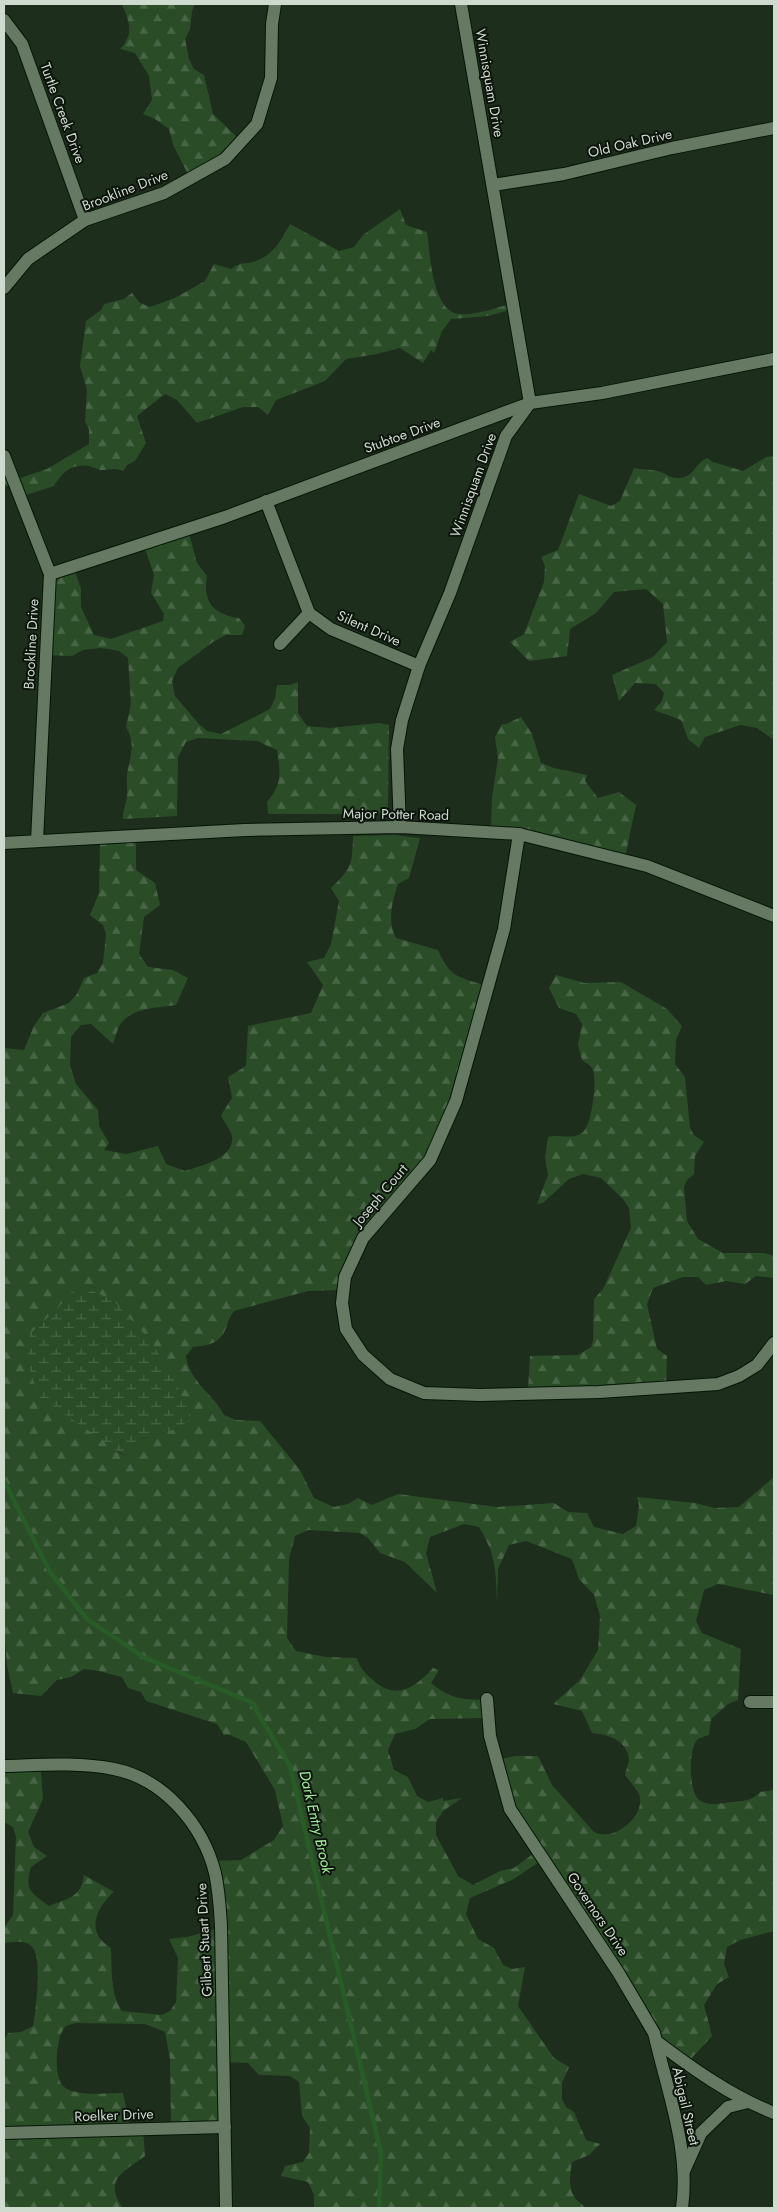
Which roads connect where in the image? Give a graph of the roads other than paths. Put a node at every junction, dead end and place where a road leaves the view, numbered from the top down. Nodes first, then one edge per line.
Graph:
1 (276, 4) edge
2 (461, 4) edge
3 (4, 20) edge
4 (774, 128) edge
5 (493, 185) junction
6 (85, 220) junction
7 (4, 288) edge
8 (774, 359) edge
9 (530, 403) junction
10 (4, 456) edge
11 (266, 501) junction
12 (50, 574) junction
13 (309, 613) junction
14 (280, 644) dead end
15 (419, 666) junction
16 (400, 826) junction
17 (519, 834) junction
18 (37, 841) junction
19 (4, 843) edge
20 (774, 916) edge
21 (774, 1343) edge
22 (487, 1698) dead end
23 (750, 1702) dead end
24 (774, 1702) edge
25 (4, 1766) edge
26 (656, 2042) junction
27 (748, 2102) junction
28 (774, 2113) edge
29 (225, 2127) junction
30 (4, 2133) edge
31 (683, 2172) junction
32 (226, 2208) edge
33 (682, 2208) edge

1 - 6 street, Brookline Drive
2 - 5 street, Winnisquam Drive
3 - 6 street, Turtle Creek Drive
4 - 5 street, Old Oak Drive
5 - 9 street, Winnisquam Drive
6 - 7 street, Brookline Drive
8 - 9 street, Stubtoe Drive
9 - 11 street, Stubtoe Drive
9 - 15 street, Winnisquam Drive
10 - 12 street, Brookline Drive
11 - 12 street, Stubtoe Drive
11 - 13 street
12 - 18 street, Brookline Drive
13 - 14 street
13 - 15 street, Silent Drive
15 - 16 street, Winnisquam Drive
16 - 17 street, Major Potter Road
16 - 18 street, Major Potter Road
17 - 20 street, Major Potter Road
17 - 21 street, Joseph Court
18 - 19 street, Major Potter Road
22 - 26 street, Governors Drive
23 - 24 street
25 - 29 street, Gilbert Stuart Drive
26 - 27 street, Governors Drive
26 - 31 street, Abigail Street
27 - 28 street, Governors Drive
27 - 31 street
29 - 30 street, Roelker Drive
29 - 32 street, Gilbert Stuart Drive
31 - 33 street, Abigail Street

